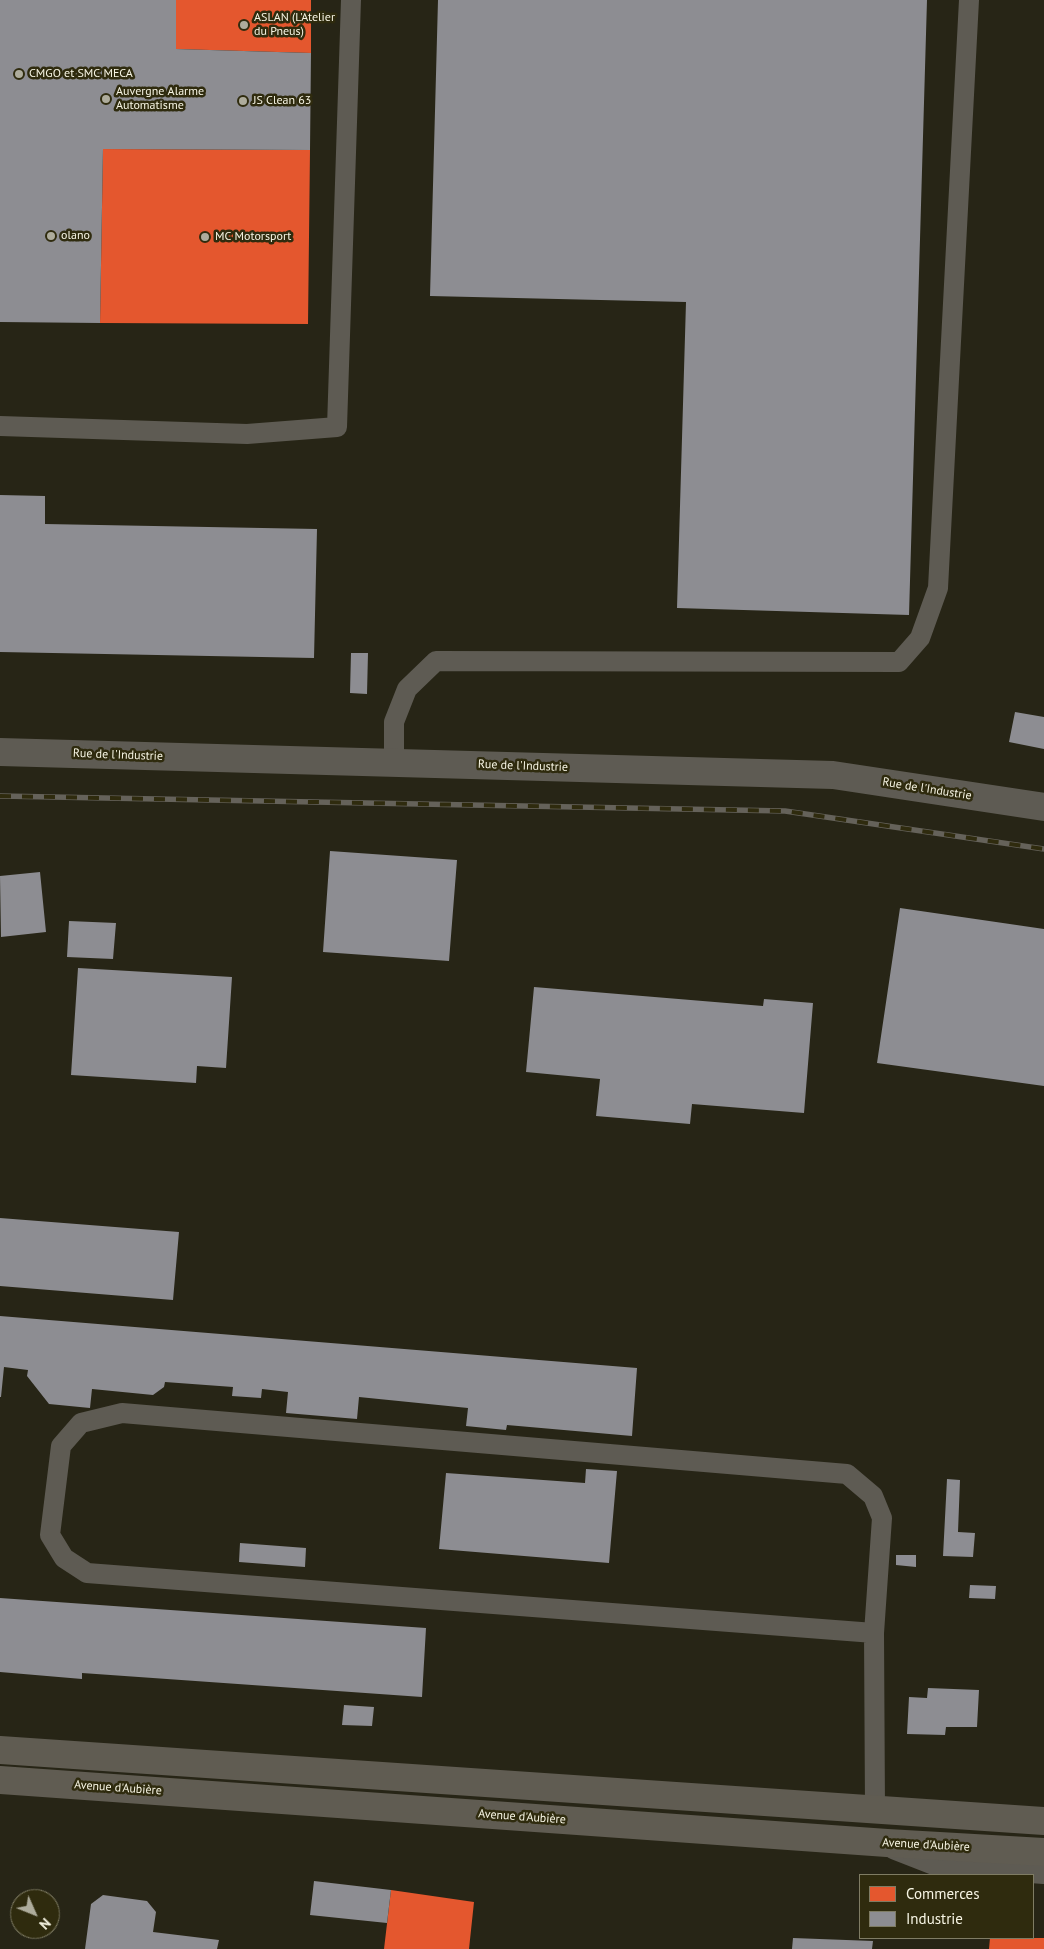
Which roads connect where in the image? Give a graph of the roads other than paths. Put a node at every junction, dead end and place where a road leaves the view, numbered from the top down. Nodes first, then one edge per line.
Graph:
1 (351, 0) edge
2 (969, 0) edge
3 (0, 426) edge
4 (0, 752) edge
5 (394, 763) junction
6 (1044, 807) edge
7 (874, 1633) junction
8 (0, 1750) edge
9 (0, 1780) edge
10 (875, 1810) junction
11 (1044, 1821) edge
12 (887, 1843) junction
13 (1044, 1852) edge
14 (1044, 1870) edge

1 - 3 lane
2 - 5 lane
4 - 5 street, Rue de l'Industrie
5 - 6 street, Rue de l'Industrie
7 - 7 lane
7 - 10 lane
8 - 10 main road
9 - 12 main road, Avenue d'Aubière
10 - 11 main road
12 - 13 main road, Avenue d'Aubière
12 - 14 street

